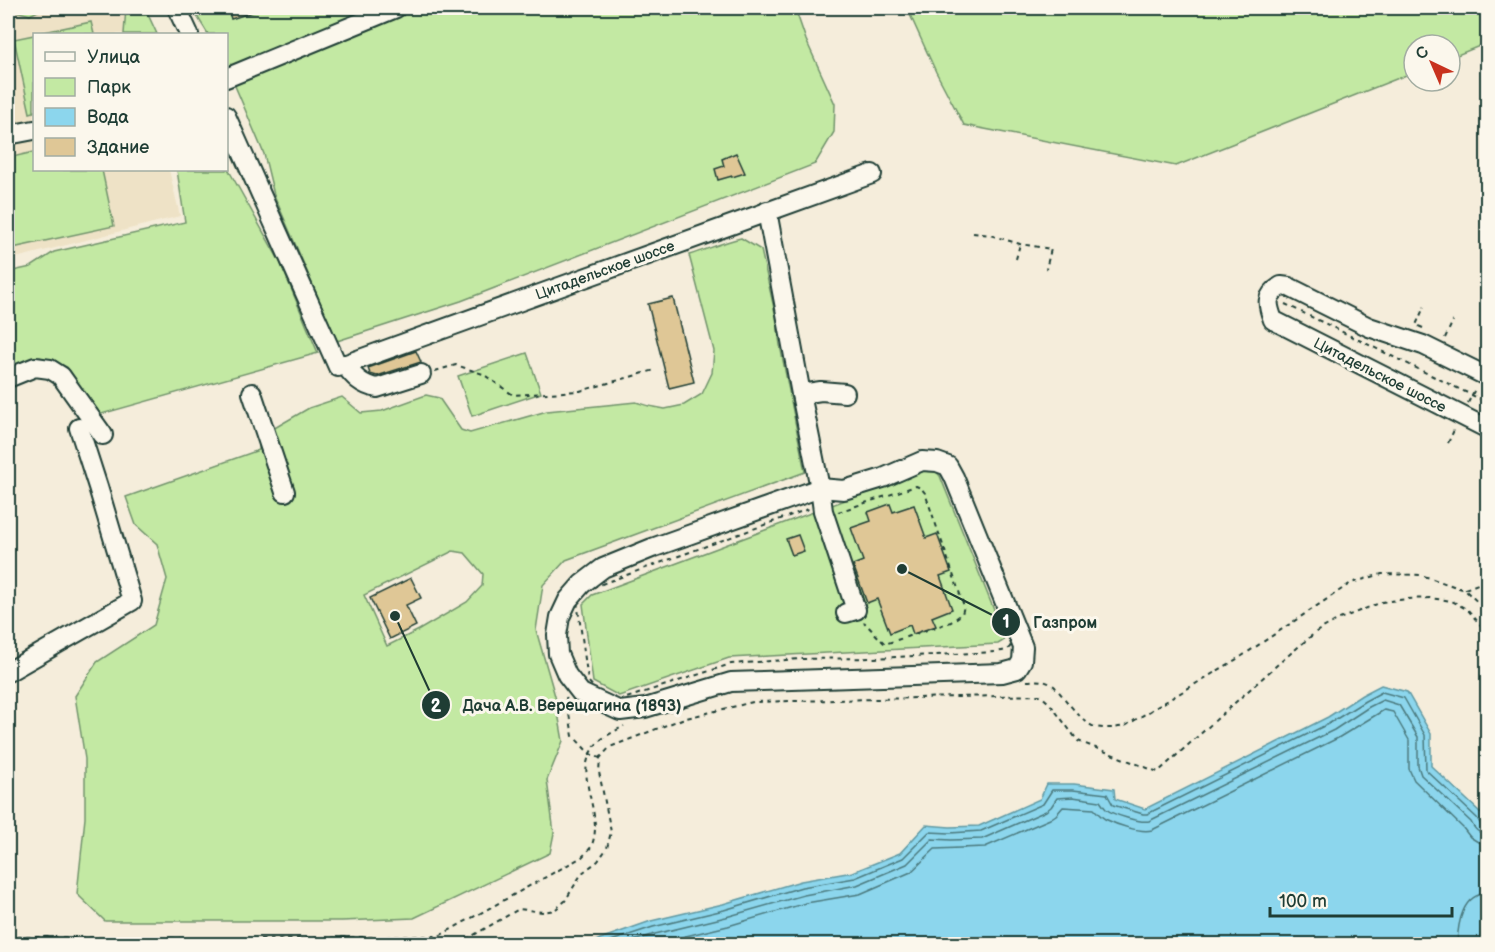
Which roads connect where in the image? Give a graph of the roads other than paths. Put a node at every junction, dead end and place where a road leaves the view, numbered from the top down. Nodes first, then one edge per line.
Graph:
1 (177, 8) edge
2 (396, 8) edge
3 (189, 33) edge
4 (228, 77) edge
5 (228, 120) edge
6 (33, 130) edge
7 (8, 135) edge
8 (872, 174) dead end
9 (767, 211) junction
10 (341, 365) junction
11 (421, 374) road end
12 (1488, 377) edge
13 (8, 378) edge
14 (252, 393) dead end
15 (845, 393) dead end
16 (801, 394) junction
17 (79, 428) dead end
18 (1488, 429) edge
19 (104, 435) dead end
20 (285, 492) dead end
21 (822, 503) junction
22 (846, 613) dead end
23 (8, 672) edge

1 - 3 street
2 - 4 street
5 - 10 street
6 - 7 street
8 - 9 street, Цитадельское шоссе
9 - 10 street, Цитадельское шоссе
9 - 16 street
10 - 11 street
12 - 18 street, Цитадельское шоссе
13 - 19 street
14 - 20 street
15 - 16 street
16 - 21 street
17 - 23 street
21 - 21 street
21 - 22 street

